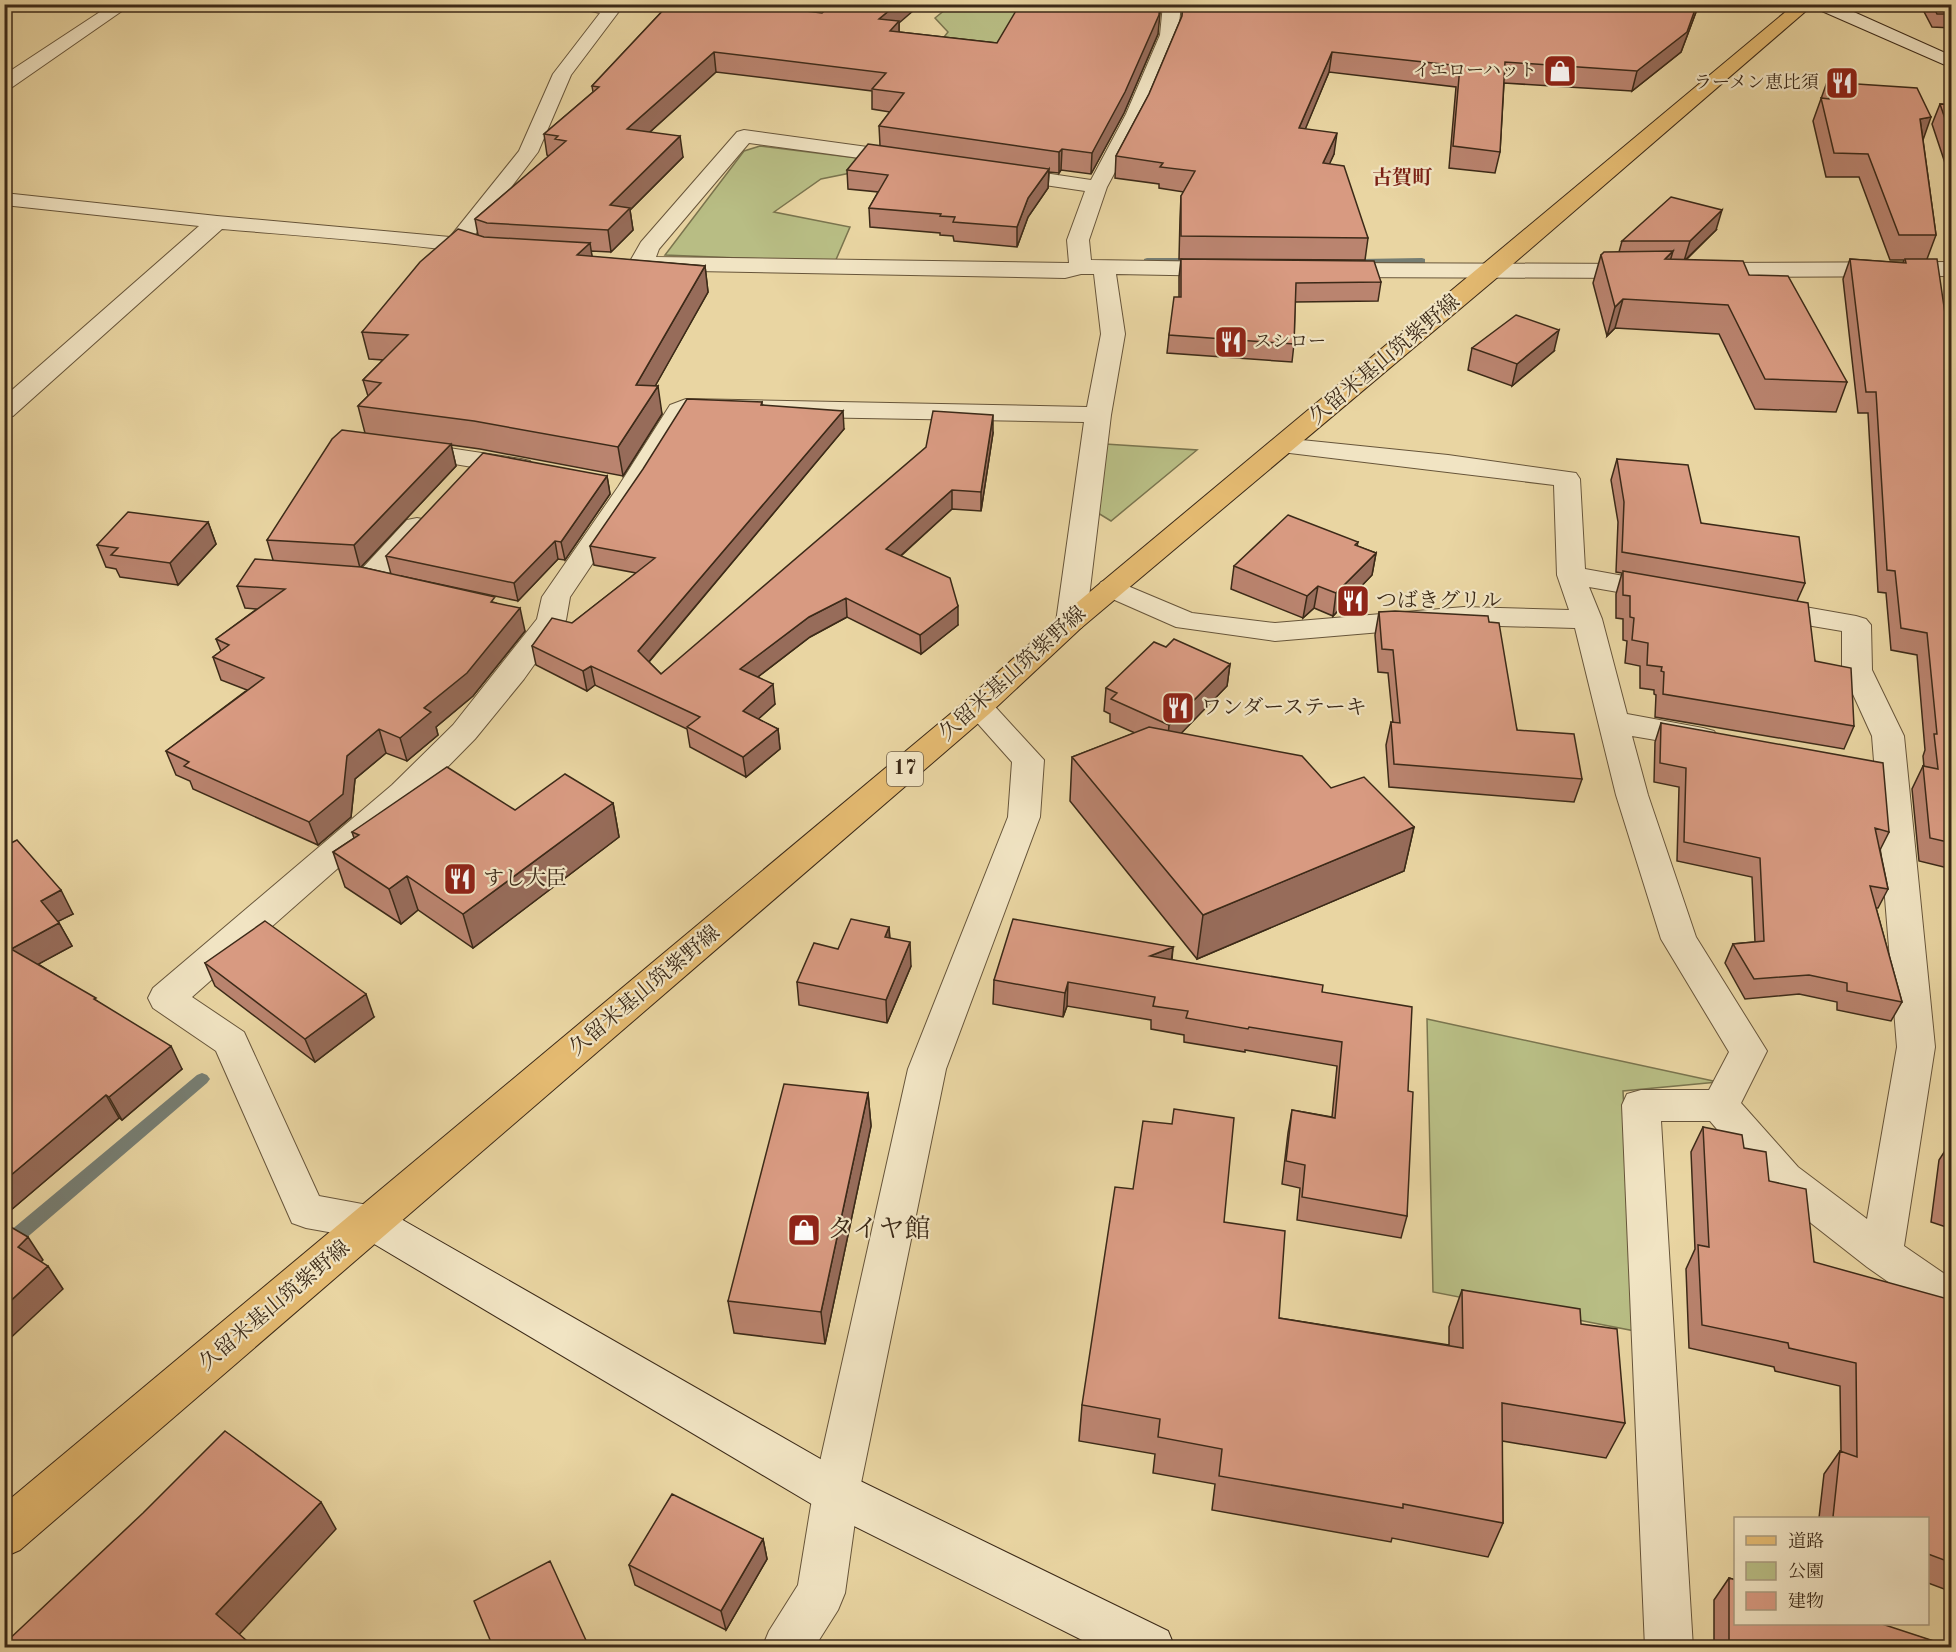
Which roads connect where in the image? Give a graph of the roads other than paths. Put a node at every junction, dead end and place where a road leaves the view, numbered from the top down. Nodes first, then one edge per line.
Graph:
1 (124, 4) edge
2 (584, 4) edge
3 (1172, 4) edge
4 (1806, 4) edge
5 (1821, 4) edge
6 (614, 7) edge
7 (1952, 63) edge
8 (4, 84) edge
9 (918, 160) edge
10 (988, 170) edge
11 (1097, 187) junction
12 (4, 199) edge
13 (217, 222) junction
14 (456, 244) junction
15 (513, 255) edge
16 (619, 262) edge
17 (643, 263) junction
18 (1092, 267) junction
19 (1245, 269) edge
20 (1315, 270) edge
21 (1680, 270) edge
22 (1657, 271) edge
23 (1491, 272) junction
24 (1950, 274) edge
25 (4, 411) edge
26 (1098, 415) junction
27 (1282, 446) junction
28 (386, 447) edge
29 (480, 459) junction
30 (549, 472) edge
31 (456, 485) edge
32 (432, 511) edge
33 (1571, 575) junction
34 (402, 587) edge
35 (1111, 588) junction
36 (1696, 597) edge
37 (1731, 603) edge
38 (1587, 619) junction
39 (1071, 622) junction
40 (978, 707) junction
41 (1614, 722) junction
42 (1729, 742) edge
43 (1720, 1106) junction
44 (373, 1223) junction
45 (1882, 1254) junction
46 (1952, 1303) edge
47 (836, 1493) junction
48 (4, 1534) edge
49 (786, 1647) edge
50 (1151, 1647) edge
51 (1669, 1647) edge

1 - 8 street
2 - 6 street
3 - 11 street
4 - 23 main road, 久留米基山筑紫野線 / 17
5 - 7 street
6 - 14 street
9 - 17 street
10 - 11 street
11 - 18 street
12 - 13 street
13 - 14 street
13 - 25 street
14 - 15 street
16 - 17 street
17 - 18 street
18 - 19 street
18 - 26 street
20 - 23 street
21 - 24 street
22 - 23 street
23 - 27 main road, 久留米基山筑紫野線 / 17
26 - 39 street
26 - 44 street
27 - 33 street
27 - 35 main road, 久留米基山筑紫野線 / 17
28 - 29 street
29 - 30 street
29 - 31 street
32 - 34 street
33 - 36 street
33 - 38 street
35 - 38 street
35 - 39 main road, 久留米基山筑紫野線 / 17
37 - 45 street
38 - 41 street
39 - 40 main road, 久留米基山筑紫野線 / 17
40 - 44 main road, 久留米基山筑紫野線 / 17
40 - 47 street
41 - 42 street
41 - 43 street
43 - 45 street
43 - 51 street
44 - 47 street
44 - 48 main road, 久留米基山筑紫野線 / 17
45 - 46 street
47 - 49 street
47 - 50 street

